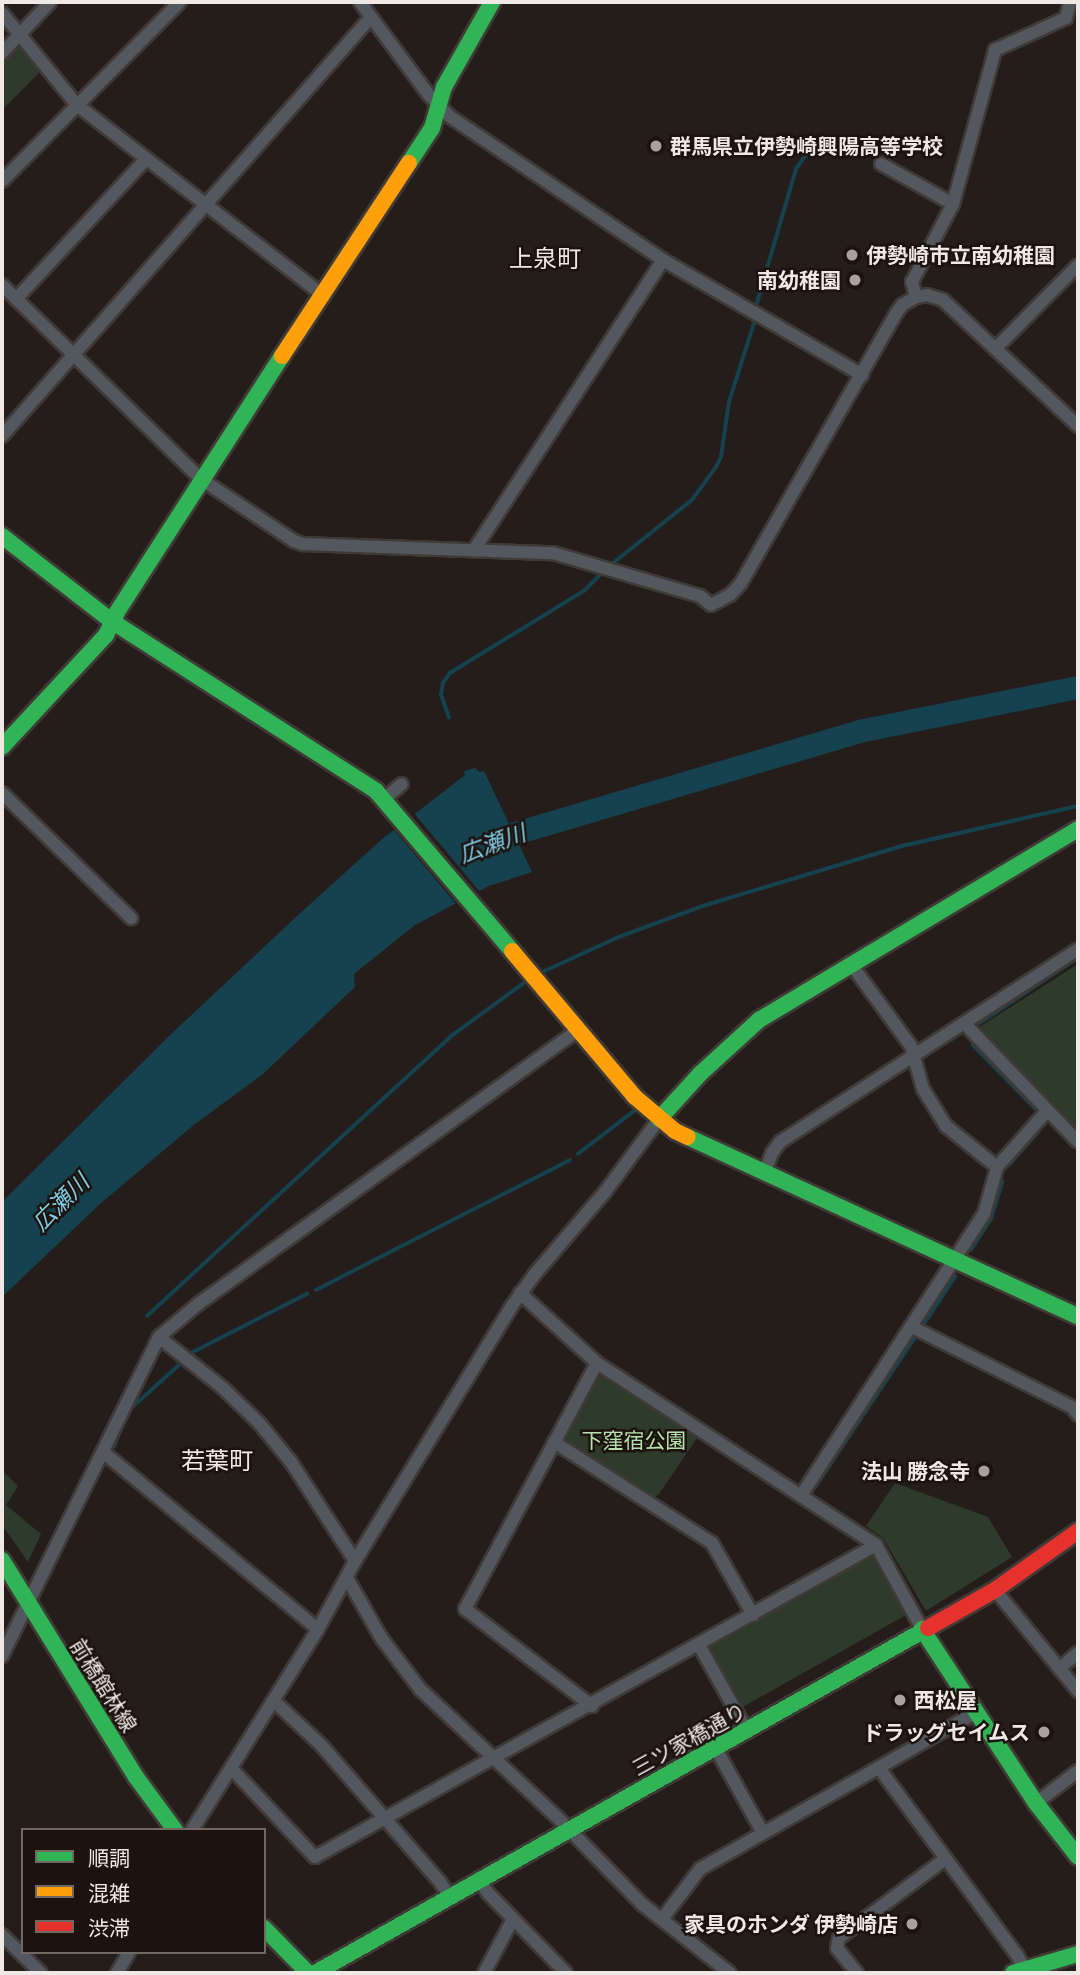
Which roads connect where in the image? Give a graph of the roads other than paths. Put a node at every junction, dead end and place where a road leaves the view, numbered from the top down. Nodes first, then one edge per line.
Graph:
1 (50, 2) edge
2 (180, 2) edge
3 (360, 2) edge
4 (492, 2) edge
5 (1070, 2) edge
6 (2, 13) edge
7 (371, 17) junction
8 (21, 35) junction
9 (2, 53) edge
10 (77, 105) junction
11 (438, 106) junction
12 (146, 159) junction
13 (881, 164) dead end
14 (2, 181) edge
15 (953, 204) junction
16 (205, 206) junction
17 (663, 260) junction
18 (1078, 265) edge
19 (2, 285) edge
20 (324, 296) junction
21 (916, 297) junction
22 (16, 299) junction
23 (995, 349) junction
24 (75, 355) junction
25 (862, 374) junction
26 (1078, 426) edge
27 (2, 436) edge
28 (201, 479) junction
29 (2, 536) edge
30 (474, 550) junction
31 (113, 622) junction
32 (2, 747) edge
33 (402, 784) dead end
34 (2, 793) edge
35 (387, 803) junction
36 (1078, 829) edge
37 (131, 918) dead end
38 (1078, 949) edge
39 (850, 962) junction
40 (965, 1024) junction
41 (577, 1031) junction
42 (914, 1055) junction
43 (1048, 1111) junction
44 (659, 1119) junction
45 (1078, 1142) edge
46 (997, 1167) junction
47 (764, 1174) junction
48 (954, 1261) junction
49 (520, 1293) junction
50 (1078, 1316) edge
51 (912, 1327) junction
52 (159, 1337) junction
53 (597, 1363) junction
54 (1078, 1415) edge
55 (554, 1442) junction
56 (103, 1452) junction
57 (802, 1494) junction
58 (1078, 1531) edge
59 (876, 1545) junction
60 (2, 1560) edge
61 (355, 1561) junction
62 (346, 1578) junction
63 (995, 1590) junction
64 (27, 1602) junction
65 (753, 1615) junction
66 (318, 1629) junction
67 (922, 1629) junction
68 (699, 1645) junction
69 (1078, 1653) edge
70 (2, 1656) edge
71 (1060, 1668) junction
72 (1078, 1691) edge
73 (274, 1701) junction
74 (592, 1706) junction
75 (975, 1713) junction
76 (747, 1731) junction
77 (716, 1749) junction
78 (495, 1759) junction
79 (231, 1768) junction
80 (879, 1768) junction
81 (1078, 1771) edge
82 (1036, 1803) junction
83 (386, 1821) junction
84 (174, 1828) edge
85 (193, 1828) edge
86 (570, 1830) junction
87 (763, 1833) junction
88 (1078, 1857) edge
89 (945, 1859) junction
90 (480, 1880) junction
91 (450, 1897) junction
92 (513, 1919) junction
93 (662, 1919) junction
94 (266, 1929) edge
95 (2, 1935) edge
96 (21, 1954) edge
97 (22, 1954) edge
98 (129, 1954) edge
99 (1078, 1954) edge
100 (1022, 1972) edge
101 (41, 1973) edge
102 (117, 1973) edge
103 (308, 1973) edge
104 (315, 1973) edge
105 (484, 1973) edge
106 (566, 1973) edge
107 (730, 1973) edge
108 (857, 1973) edge

1 - 8 street
2 - 10 street
3 - 7 street
4 - 11 street
5 - 15 street
6 - 8 street
7 - 11 street
7 - 16 street
8 - 9 street
8 - 10 street
10 - 12 street
10 - 14 street
11 - 17 street
11 - 20 street
12 - 16 street
12 - 22 street
13 - 15 street
15 - 21 street
16 - 20 street
16 - 24 street
17 - 25 street
17 - 30 street
18 - 23 street
19 - 22 street
20 - 28 street
21 - 23 street
21 - 25 street
22 - 24 street
23 - 26 street
24 - 27 street
24 - 28 street
25 - 30 street
28 - 30 street
28 - 31 street
29 - 31 street
31 - 32 street
31 - 35 street
33 - 35 street
34 - 37 street
35 - 41 street
36 - 39 street
38 - 40 street
39 - 42 street
39 - 44 street
40 - 42 street
40 - 43 street
41 - 44 street
41 - 52 street
42 - 46 street
42 - 47 street
43 - 45 street
43 - 46 street
44 - 47 street
44 - 49 street
46 - 48 street
47 - 48 street
48 - 50 street
48 - 51 street
49 - 53 street
49 - 61 street
51 - 54 street
51 - 57 street
52 - 56 street
52 - 61 street
53 - 55 street
53 - 57 street
55 - 65 street
55 - 74 street
56 - 64 street
56 - 66 street
57 - 59 street
58 - 63 street, 三ツ家橋通り
59 - 65 street
59 - 67 street
60 - 64 street, 前橋館林線
61 - 62 street
62 - 66 street
62 - 78 street
63 - 67 street, 三ツ家橋通り
63 - 71 street
64 - 70 street
64 - 84 street, 前橋館林線
65 - 68 street
66 - 73 street
67 - 75 street
67 - 76 street, 三ツ家橋通り
68 - 74 street
68 - 76 street
69 - 71 street
71 - 72 street
73 - 79 street
73 - 83 street
74 - 78 street
75 - 80 street
75 - 82 street
76 - 77 street, 三ツ家橋通り
77 - 86 street, 三ツ家橋通り
77 - 87 street
78 - 83 street
78 - 86 street
79 - 83 street
79 - 85 street
80 - 87 street
80 - 89 street
81 - 82 street
82 - 88 street
83 - 91 street
86 - 90 street, 三ツ家橋通り
86 - 93 street
87 - 93 street
89 - 100 street
89 - 108 street
90 - 91 street, 三ツ家橋通り
90 - 92 street
91 - 104 street, 三ツ家橋通り
92 - 105 street
92 - 106 street
93 - 107 street
94 - 103 street
95 - 96 street
97 - 101 street
98 - 102 street
99 - 100 street

